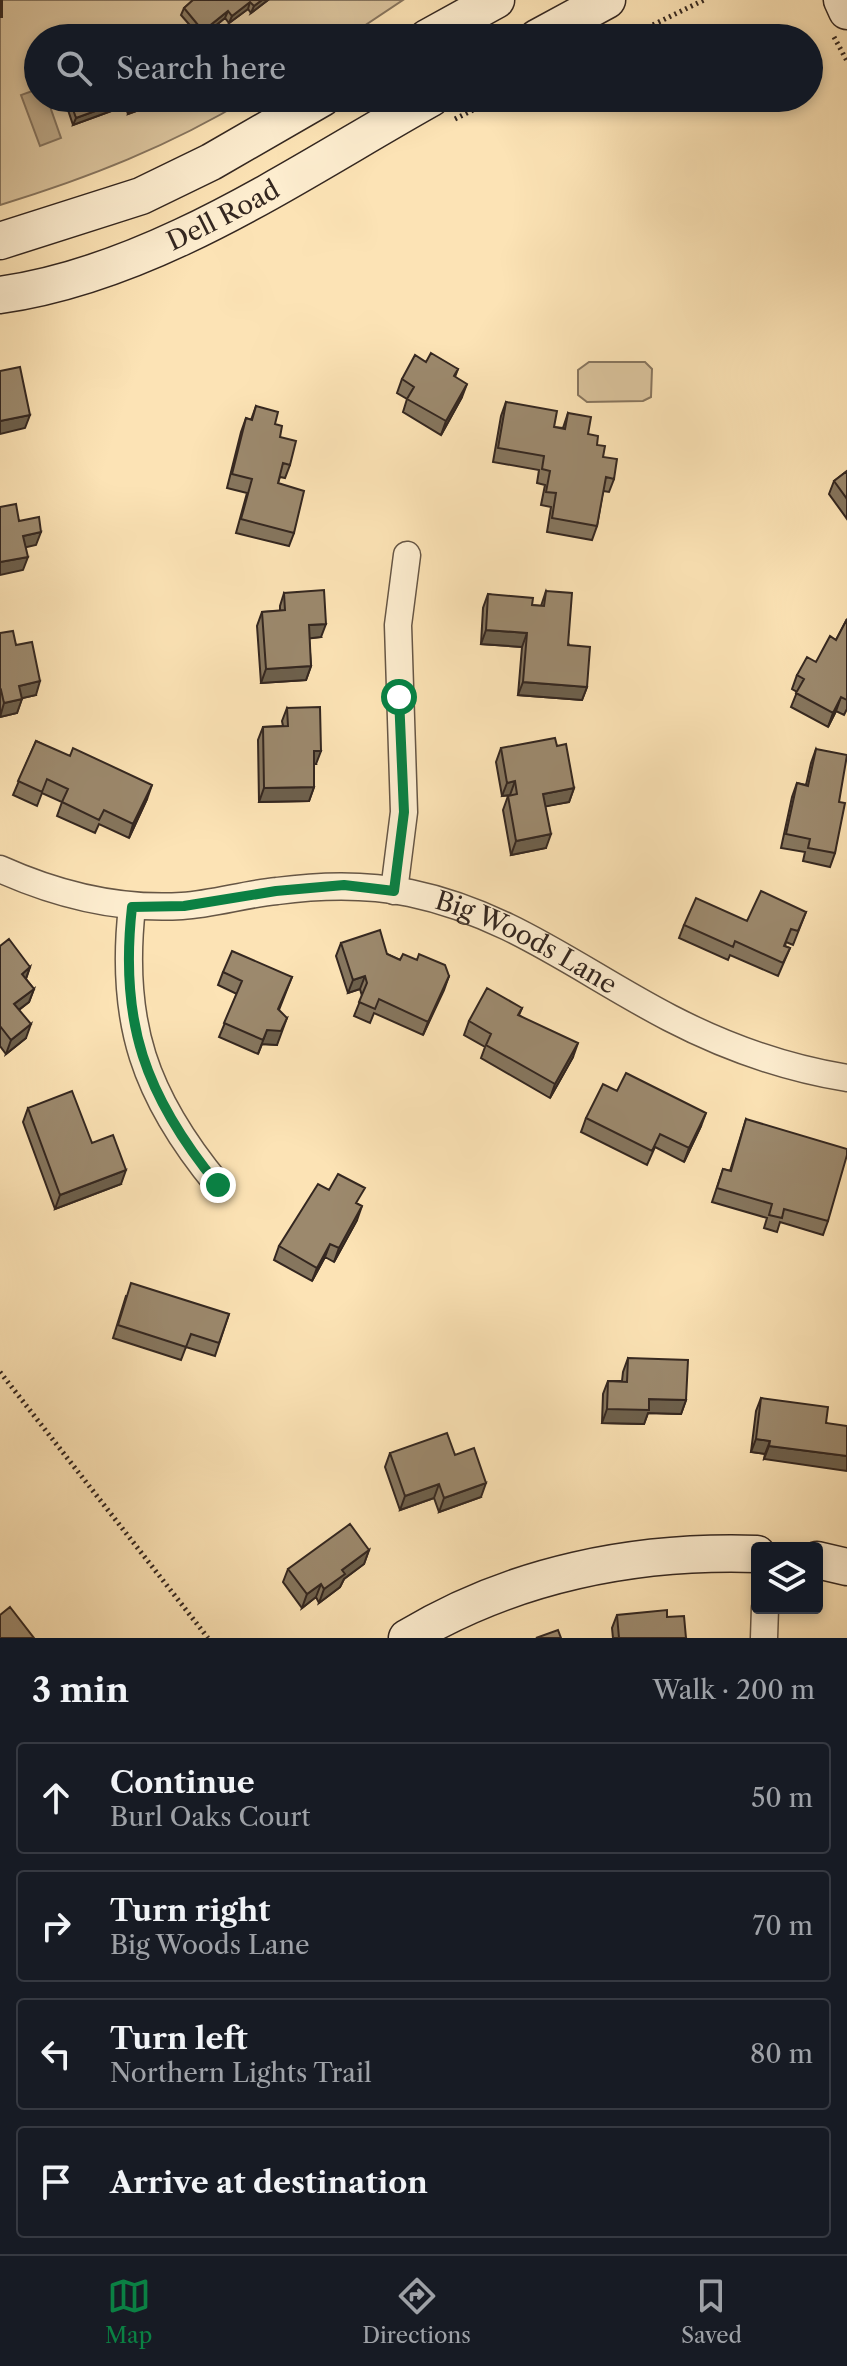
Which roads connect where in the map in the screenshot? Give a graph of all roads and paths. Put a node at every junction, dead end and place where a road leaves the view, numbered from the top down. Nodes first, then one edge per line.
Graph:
1 (496, 0) edge
2 (607, 0) edge
3 (704, 0) edge
4 (842, 0) edge
5 (847, 11) edge
6 (452, 24) edge
7 (563, 24) edge
8 (655, 24) edge
9 (298, 112) edge
10 (407, 112) edge
11 (0, 241) edge
12 (0, 295) edge
13 (407, 555) dead end
14 (0, 869) edge
15 (394, 891) junction
16 (132, 907) junction
17 (847, 1078) edge
18 (218, 1185) dead end
19 (0, 1372) edge
20 (751, 1554) edge
21 (823, 1561) edge
22 (847, 1567) edge
23 (765, 1614) edge
24 (208, 1638) edge
25 (407, 1638) edge
26 (764, 1638) edge

1 - 6 main road
2 - 7 main road
3 - 8 path
4 - 5 main road
9 - 11 main road, Dell Road
10 - 12 main road, Dell Road
13 - 15 street
14 - 16 street, Big Woods Lane
15 - 16 street, Big Woods Lane
15 - 17 street, Big Woods Lane
16 - 18 street
19 - 24 path
20 - 25 main road
21 - 22 main road
23 - 26 street

